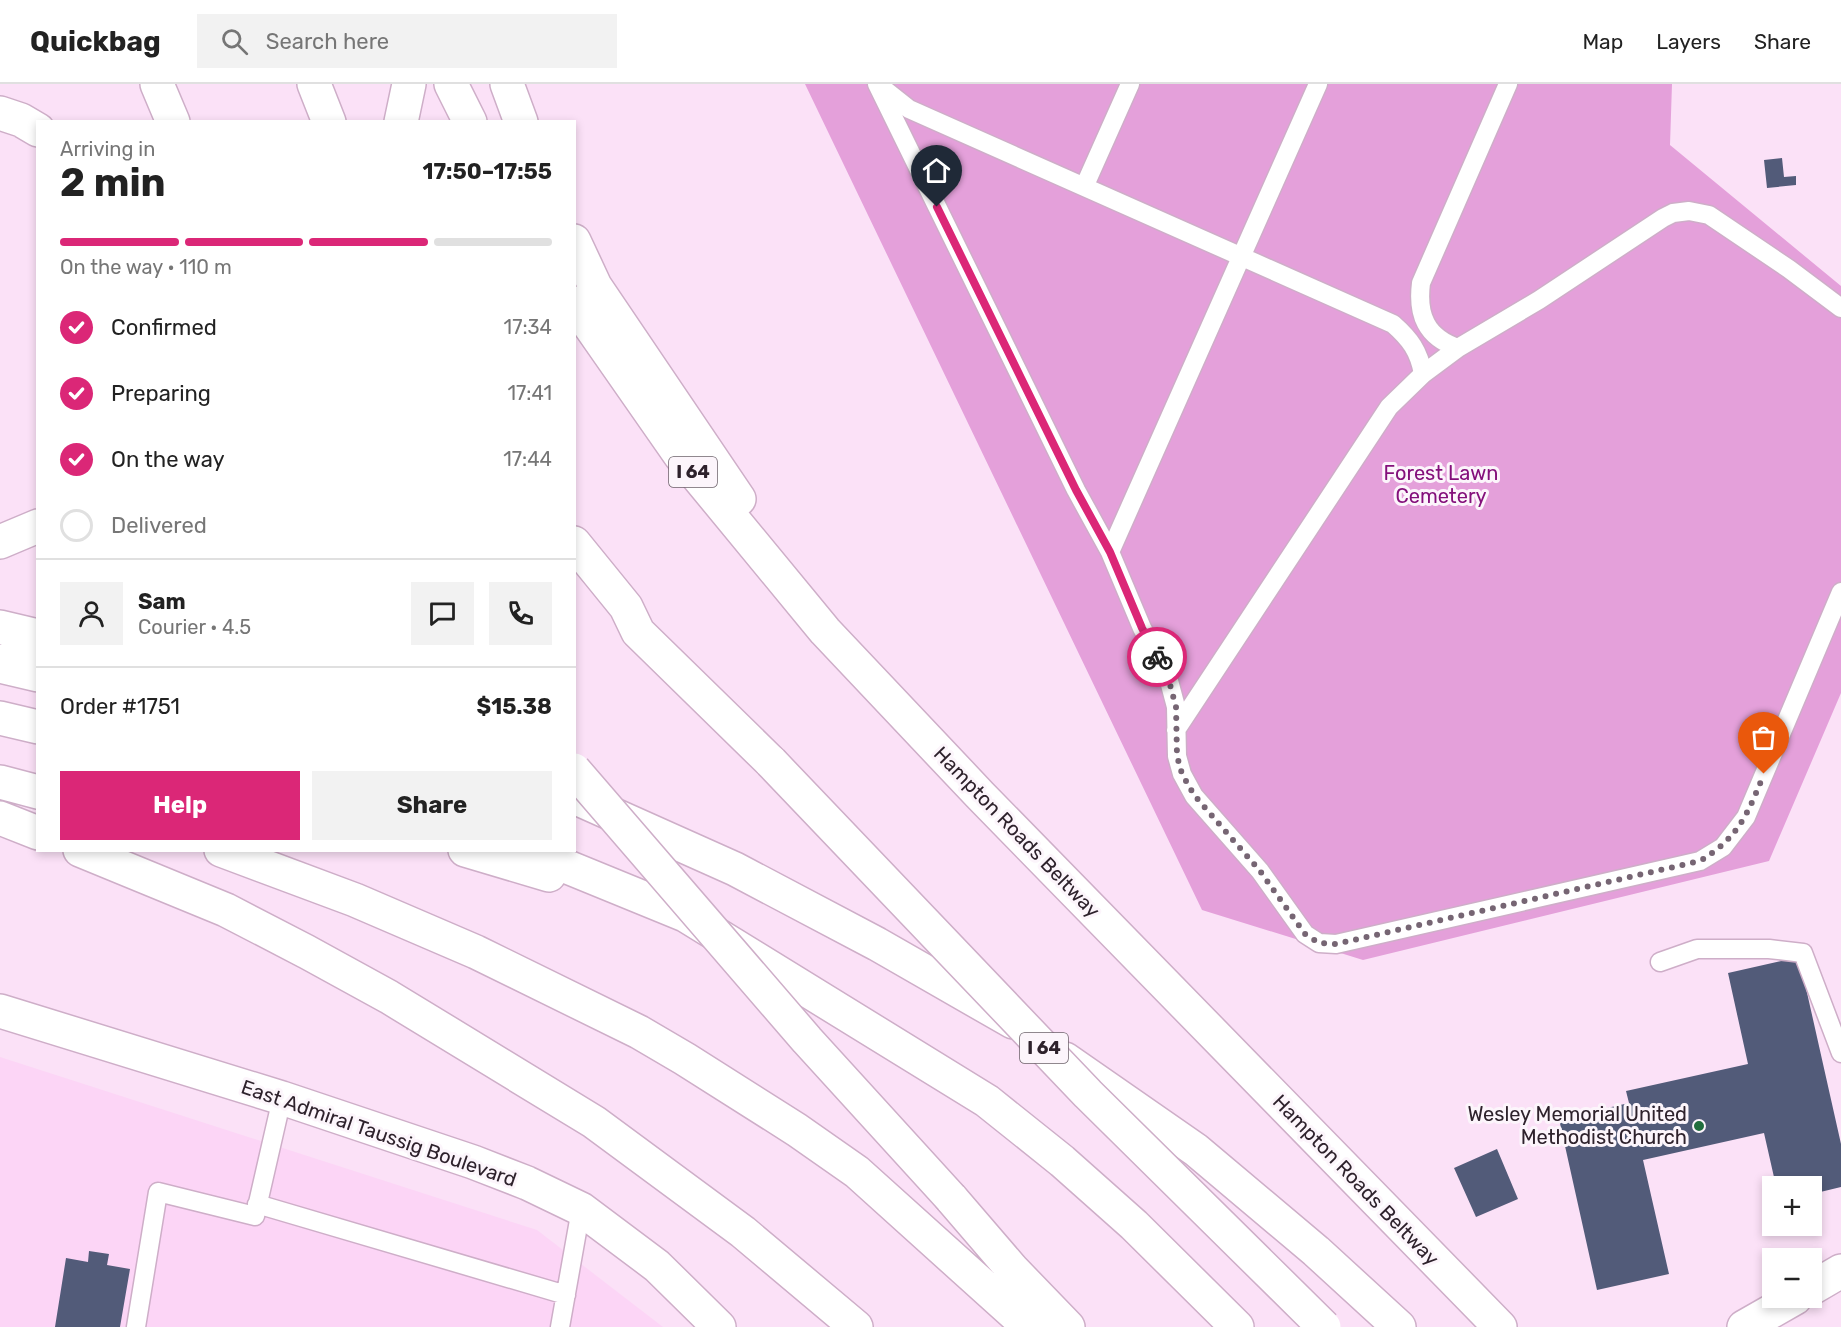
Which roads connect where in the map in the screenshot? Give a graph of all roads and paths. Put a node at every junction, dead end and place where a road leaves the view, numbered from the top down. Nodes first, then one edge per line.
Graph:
1 (157, 84) edge
2 (314, 84) edge
3 (409, 84) edge
4 (451, 84) edge
5 (507, 84) edge
6 (878, 84) edge
7 (1130, 84) edge
8 (1318, 84) edge
9 (1508, 84) edge
10 (0, 113) edge
11 (172, 120) edge
12 (328, 120) edge
13 (401, 120) edge
14 (469, 120) edge
15 (520, 120) edge
16 (36, 129) edge
17 (1085, 185) junction
18 (576, 245) edge
19 (1244, 256) junction
20 (576, 306) edge
21 (1841, 308) edge
22 (1458, 348) junction
23 (1423, 374) junction
24 (36, 527) edge
25 (0, 542) edge
26 (576, 546) edge
27 (1110, 552) junction
28 (1841, 592) edge
29 (0, 627) edge
30 (825, 631) junction
31 (36, 636) edge
32 (36, 643) edge
33 (0, 665) edge
34 (36, 674) edge
35 (0, 718) edge
36 (36, 727) edge
37 (1176, 730) junction
38 (576, 773) edge
39 (0, 782) edge
40 (36, 791) edge
41 (576, 798) edge
42 (0, 818) edge
43 (36, 832) edge
44 (85, 852) edge
45 (226, 852) edge
46 (472, 852) edge
47 (531, 852) edge
48 (685, 915) junction
49 (1660, 962) dead end
50 (0, 1011) edge
51 (1841, 1053) edge
52 (282, 1098) junction
53 (257, 1204) junction
54 (581, 1209) junction
55 (1841, 1271) edge
56 (1822, 1282) edge
57 (566, 1295) junction
58 (1777, 1308) edge
59 (136, 1327) edge
60 (560, 1327) edge
61 (719, 1327) edge
62 (856, 1327) edge
63 (1029, 1327) edge
64 (1068, 1327) edge
65 (1237, 1327) edge
66 (1323, 1327) edge
67 (1399, 1327) edge
68 (1500, 1327) edge
69 (1744, 1327) edge

1 - 11 main road
2 - 12 main road
3 - 13 main road
4 - 14 main road
5 - 15 main road
6 - 17 lane
6 - 27 lane
7 - 17 lane
8 - 19 lane
9 - 22 lane
10 - 16 main road
17 - 19 lane
18 - 30 main road
19 - 23 lane
19 - 27 lane
20 - 30 main road, Hampton Roads Beltway / I 64
21 - 22 lane
22 - 23 lane
23 - 37 lane
24 - 25 main road
26 - 66 main road, I 64, bridge
27 - 37 lane
28 - 37 lane
29 - 31 main road
30 - 68 main road, Hampton Roads Beltway / I 64
32 - 33 main road
33 - 34 main road
35 - 36 main road
38 - 64 main road, bridge
39 - 40 main road
41 - 67 main road
42 - 43 main road
44 - 62 main road
45 - 63 main road
46 - 48 main road
47 - 48 main road
48 - 65 main road
49 - 51 lane
50 - 52 main road, East Admiral Taussig Boulevard
52 - 53 lane
52 - 54 main road, East Admiral Taussig Boulevard
53 - 57 lane
53 - 59 lane
54 - 57 lane
54 - 61 main road, East Admiral Taussig Boulevard
55 - 56 main road
57 - 60 lane
58 - 69 main road

